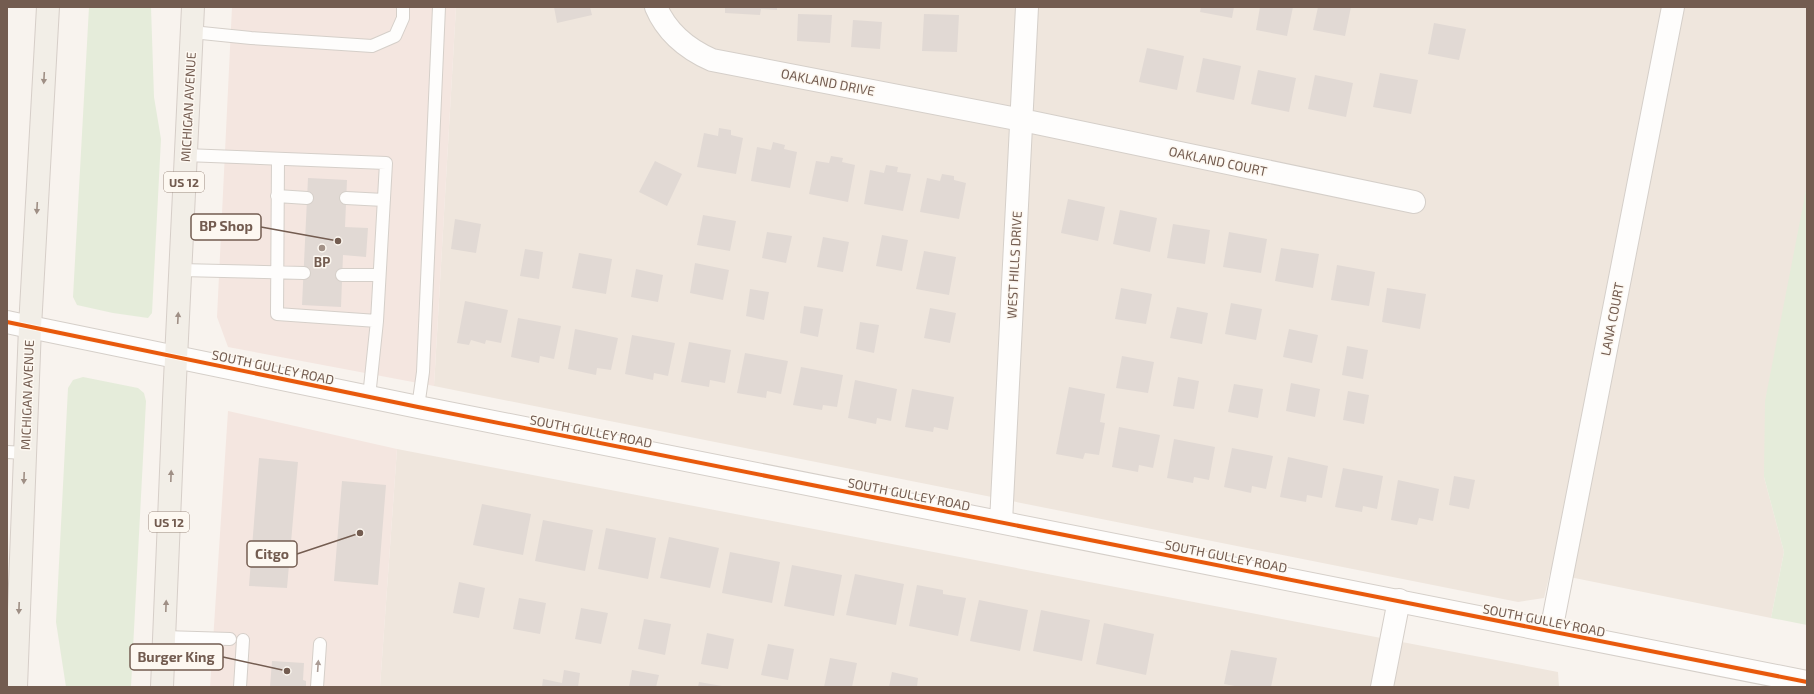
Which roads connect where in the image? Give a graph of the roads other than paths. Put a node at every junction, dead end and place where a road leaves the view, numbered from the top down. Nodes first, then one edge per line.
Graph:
1 (48, 7) edge
2 (193, 7) edge
3 (403, 7) edge
4 (439, 7) edge
5 (656, 7) edge
6 (1027, 7) edge
7 (1673, 7) edge
8 (192, 32) junction
9 (1022, 120) junction
10 (185, 155) junction
11 (278, 159) junction
12 (278, 196) junction
13 (307, 198) dead end
14 (346, 198) dead end
15 (384, 200) junction
16 (1414, 202) dead end
17 (180, 270) junction
18 (277, 272) junction
19 (304, 273) dead end
20 (342, 275) dead end
21 (380, 275) junction
22 (377, 321) junction
23 (7, 322) edge
24 (30, 327) junction
25 (176, 357) junction
26 (369, 397) junction
27 (418, 407) junction
28 (16, 452) edge
29 (1001, 522) junction
30 (1399, 600) junction
31 (1551, 631) junction
32 (164, 636) junction
33 (230, 639) dead end
34 (243, 640) dead end
35 (320, 644) dead end
36 (12, 660) edge
37 (1807, 682) edge
38 (16, 687) edge
39 (162, 687) edge
40 (240, 687) edge
41 (317, 687) edge
42 (1382, 687) edge

1 -> 24 main road, MICHIGAN AVENUE
2 - 8 main road, MICHIGAN AVENUE / US 12
3 - 8 lane
4 - 27 lane
5 - 9 street, OAKLAND DRIVE
6 - 9 street, WEST HILLS DRIVE
7 - 31 street, LANA COURT
8 - 10 main road, MICHIGAN AVENUE / US 12
9 - 16 street, OAKLAND COURT
9 - 29 street, WEST HILLS DRIVE
10 - 11 lane
10 - 17 main road, MICHIGAN AVENUE / US 12
11 - 12 lane
11 - 15 lane
12 - 13 lane
12 - 18 lane
14 - 15 lane
15 - 21 lane
17 - 18 lane
25 -> 17 main road, MICHIGAN AVENUE / US 12
18 - 19 lane
18 - 22 lane
20 - 21 lane
21 - 22 lane
22 - 26 lane
23 - 24 street, SOUTH GULLEY ROAD
24 - 25 street, SOUTH GULLEY ROAD
24 - 28 main road, MICHIGAN AVENUE
25 - 26 street, SOUTH GULLEY ROAD
32 -> 25 main road, MICHIGAN AVENUE / US 12
26 - 27 street, SOUTH GULLEY ROAD
27 - 29 street, SOUTH GULLEY ROAD
28 -> 36 main road, MICHIGAN AVENUE
29 - 30 street, SOUTH GULLEY ROAD
30 - 31 street, SOUTH GULLEY ROAD
30 - 42 street
31 - 37 street, SOUTH GULLEY ROAD
32 - 33 lane
32 - 39 main road, MICHIGAN AVENUE / US 12
34 - 40 lane
41 -> 35 lane
36 - 38 main road, MICHIGAN AVENUE

